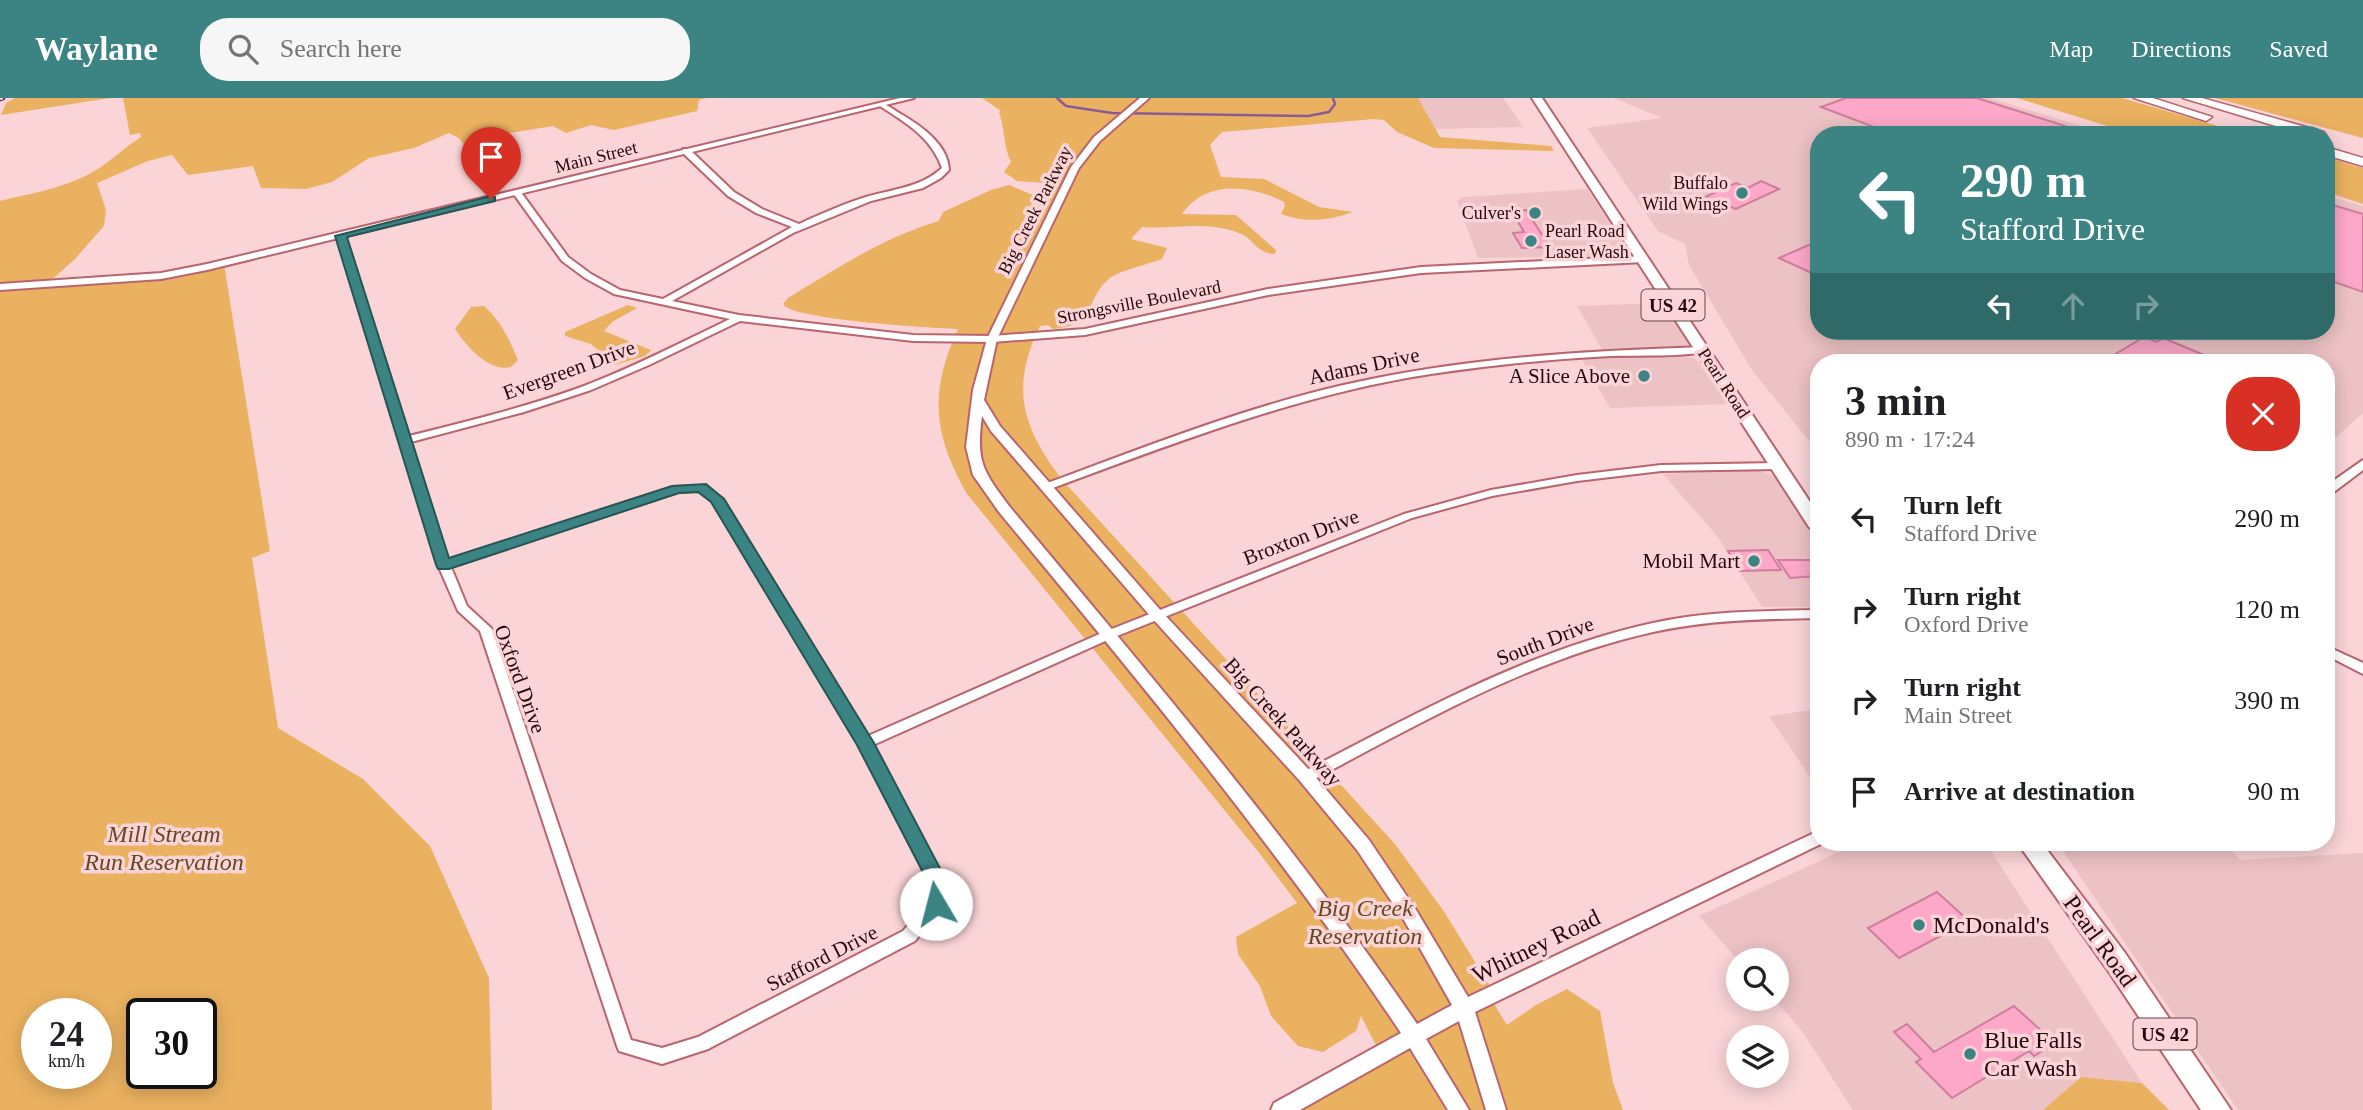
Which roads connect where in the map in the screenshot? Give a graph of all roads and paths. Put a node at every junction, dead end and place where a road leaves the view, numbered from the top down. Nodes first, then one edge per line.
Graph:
1 (910, 98) edge
2 (1145, 98) edge
3 (1537, 98) edge
4 (2140, 98) edge
5 (2189, 98) edge
6 (882, 105) junction
7 (2228, 123) dead end
8 (2288, 126) edge
9 (686, 151) junction
10 (2335, 154) edge
11 (2363, 162) edge
12 (517, 193) junction
13 (797, 226) junction
14 (341, 236) junction
15 (1644, 259) junction
16 (0, 287) edge
17 (666, 301) junction
18 (740, 318) junction
19 (992, 339) junction
20 (1703, 350) junction
21 (978, 400) junction
22 (406, 440) junction
23 (2363, 464) edge
24 (1778, 466) junction
25 (2335, 485) edge
26 (1046, 487) junction
27 (1810, 515) edge
28 (444, 565) junction
29 (1157, 614) junction
30 (1810, 614) edge
31 (1108, 635) junction
32 (2335, 655) edge
33 (2363, 669) edge
34 (865, 743) junction
35 (1306, 777) junction
36 (1810, 843) edge
37 (2035, 851) edge
38 (1464, 1008) junction
39 (615, 1022) joint
40 (1412, 1036) junction
41 (1281, 1110) edge
42 (1459, 1110) edge
43 (1496, 1110) edge
44 (2217, 1110) edge

1 - 6 street, Main Street
2 - 19 street, Big Creek Parkway
3 - 15 main road, Pearl Road / US 42
4 - 7 highway
5 - 8 highway
6 - 9 street, Main Street
6 - 13 street
9 - 12 street, Main Street
9 - 13 street
10 - 11 highway
12 - 14 street, Main Street
12 - 17 street, Strongsville Boulevard
13 - 17 street
14 - 16 street, Main Street
14 - 22 street, Oxford Drive
15 - 19 street, Strongsville Boulevard
15 - 20 main road, Pearl Road / US 42
17 - 18 street, Strongsville Boulevard
18 - 19 street, Strongsville Boulevard
18 - 22 street, Evergreen Drive
19 - 21 street, Big Creek Parkway
20 - 24 main road, Pearl Road / US 42
20 - 26 street, Adams Drive
21 - 26 street, Big Creek Parkway
21 - 31 street, Big Creek Parkway
22 - 28 street, Oxford Drive
23 - 25 street
24 - 27 main road, Pearl Road / US 42
24 - 29 street, Broxton Drive
26 - 29 street, Big Creek Parkway
28 - 34 street, Stafford Drive
28 - 39 street, Oxford Drive
29 - 31 street, Broxton Drive
29 - 35 street, Big Creek Parkway
30 - 35 street, South Drive
31 - 34 street, Broxton Drive
31 - 40 street, Big Creek Parkway
32 - 33 street
34 - 39 street, Stafford Drive
35 - 38 street, Big Creek Parkway
36 - 38 street, Whitney Road
37 - 44 main road, Pearl Road / US 42
38 - 40 street, Whitney Road
38 - 43 street, Big Creek Parkway
40 - 41 street, Whitney Road
40 - 42 street, Big Creek Parkway

